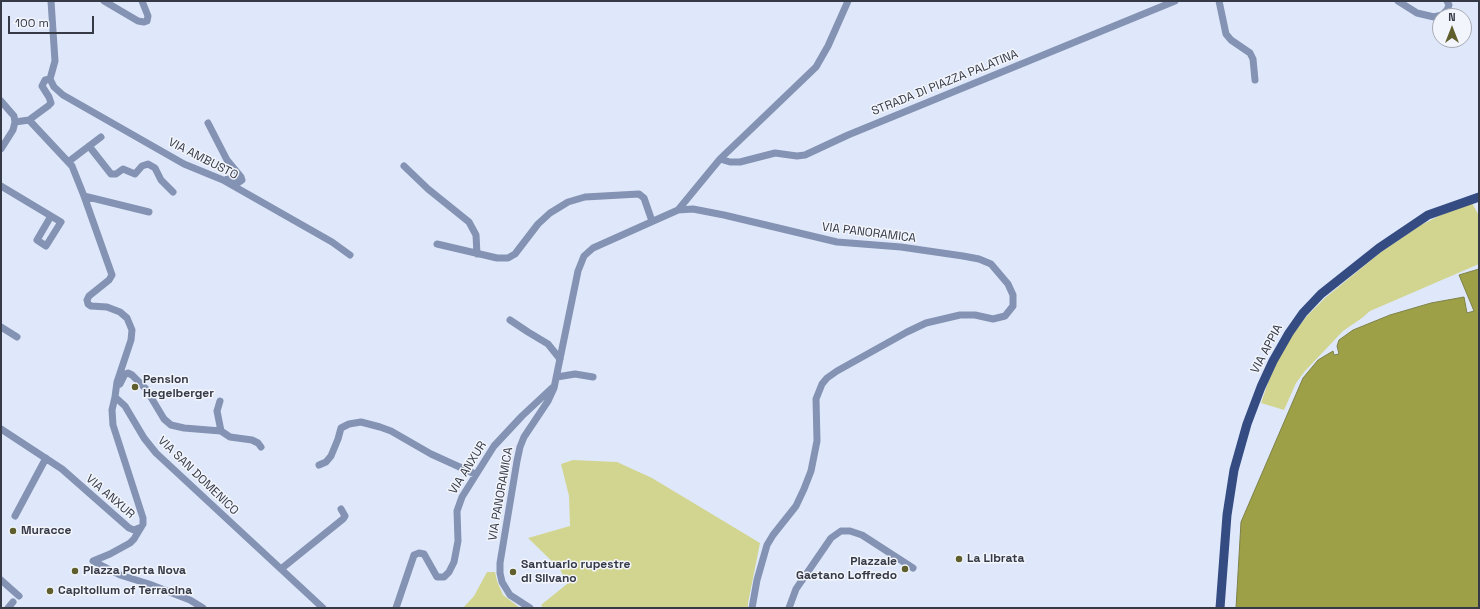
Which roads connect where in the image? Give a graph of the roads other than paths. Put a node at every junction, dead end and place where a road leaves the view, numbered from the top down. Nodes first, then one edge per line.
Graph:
1 (51, 1) edge
2 (104, 1) edge
3 (142, 1) edge
4 (848, 1) edge
5 (1175, 1) edge
6 (1219, 1) edge
7 (1398, 1) edge
8 (1447, 1) edge
9 (50, 79) junction
10 (1255, 80) dead end
11 (1, 101) edge
12 (29, 120) junction
13 (15, 122) junction
14 (208, 124) dead end
15 (101, 137) dead end
16 (89, 146) junction
17 (1, 149) edge
18 (720, 159) junction
19 (68, 162) junction
20 (404, 166) dead end
21 (215, 176) junction
22 (1, 186) edge
23 (173, 192) dead end
24 (84, 196) junction
25 (1479, 197) edge
26 (678, 210) junction
27 (149, 212) dead end
28 (51, 216) dead end
29 (652, 221) junction
30 (437, 244) dead end
31 (477, 254) junction
32 (350, 255) dead end
33 (510, 320) dead end
34 (1, 327) edge
35 (17, 337) dead end
36 (560, 359) junction
37 (557, 377) junction
38 (592, 377) dead end
39 (555, 386) junction
40 (115, 394) junction
41 (220, 401) dead end
42 (1, 429) edge
43 (221, 431) junction
44 (261, 447) dead end
45 (46, 458) junction
46 (319, 466) dead end
47 (475, 474) junction
48 (342, 509) dead end
49 (15, 516) dead end
50 (139, 528) junction
51 (913, 568) dead end
52 (281, 569) junction
53 (1, 580) edge
54 (19, 596) dead end
55 (203, 608) edge
56 (323, 608) edge
57 (396, 608) edge
58 (530, 608) edge
59 (752, 608) edge
60 (789, 608) edge
61 (1220, 608) edge

1 - 9 street
2 - 3 street
4 - 18 street
5 - 18 street, STRADA DI PIAZZA PALATINA
6 - 10 street
7 - 8 street
9 - 12 street
9 - 21 street, VIA AMBUSTO
11 - 13 street
12 - 13 street
12 - 19 street
13 - 17 street
14 - 21 street
15 - 16 street
16 - 19 street
16 - 23 street
18 - 26 street
19 - 24 street
20 - 31 street
21 - 32 street, VIA AMBUSTO
22 - 28 street
24 - 27 street
24 - 40 street
25 - 61 main road, VIA APPIA
26 - 29 street, VIA PANORAMICA
26 - 59 street, VIA PANORAMICA
29 - 31 street
29 - 36 street, VIA PANORAMICA
30 - 31 street
33 - 36 street
34 - 35 street
36 - 37 street, VIA PANORAMICA
37 - 38 street
37 - 39 street, VIA PANORAMICA
39 - 47 street, VIA ANXUR
39 - 58 street, VIA PANORAMICA
40 - 43 street
40 - 50 street
40 - 52 street, VIA SAN DOMENICO
41 - 43 street
42 - 45 street, VIA ANXUR
43 - 44 street
45 - 49 street
45 - 50 street, VIA ANXUR
46 - 47 street
47 - 57 street, VIA ANXUR
48 - 52 street
50 - 55 street, VIA ANXUR
51 - 60 street
52 - 56 street, VIA SAN DOMENICO
53 - 54 street

